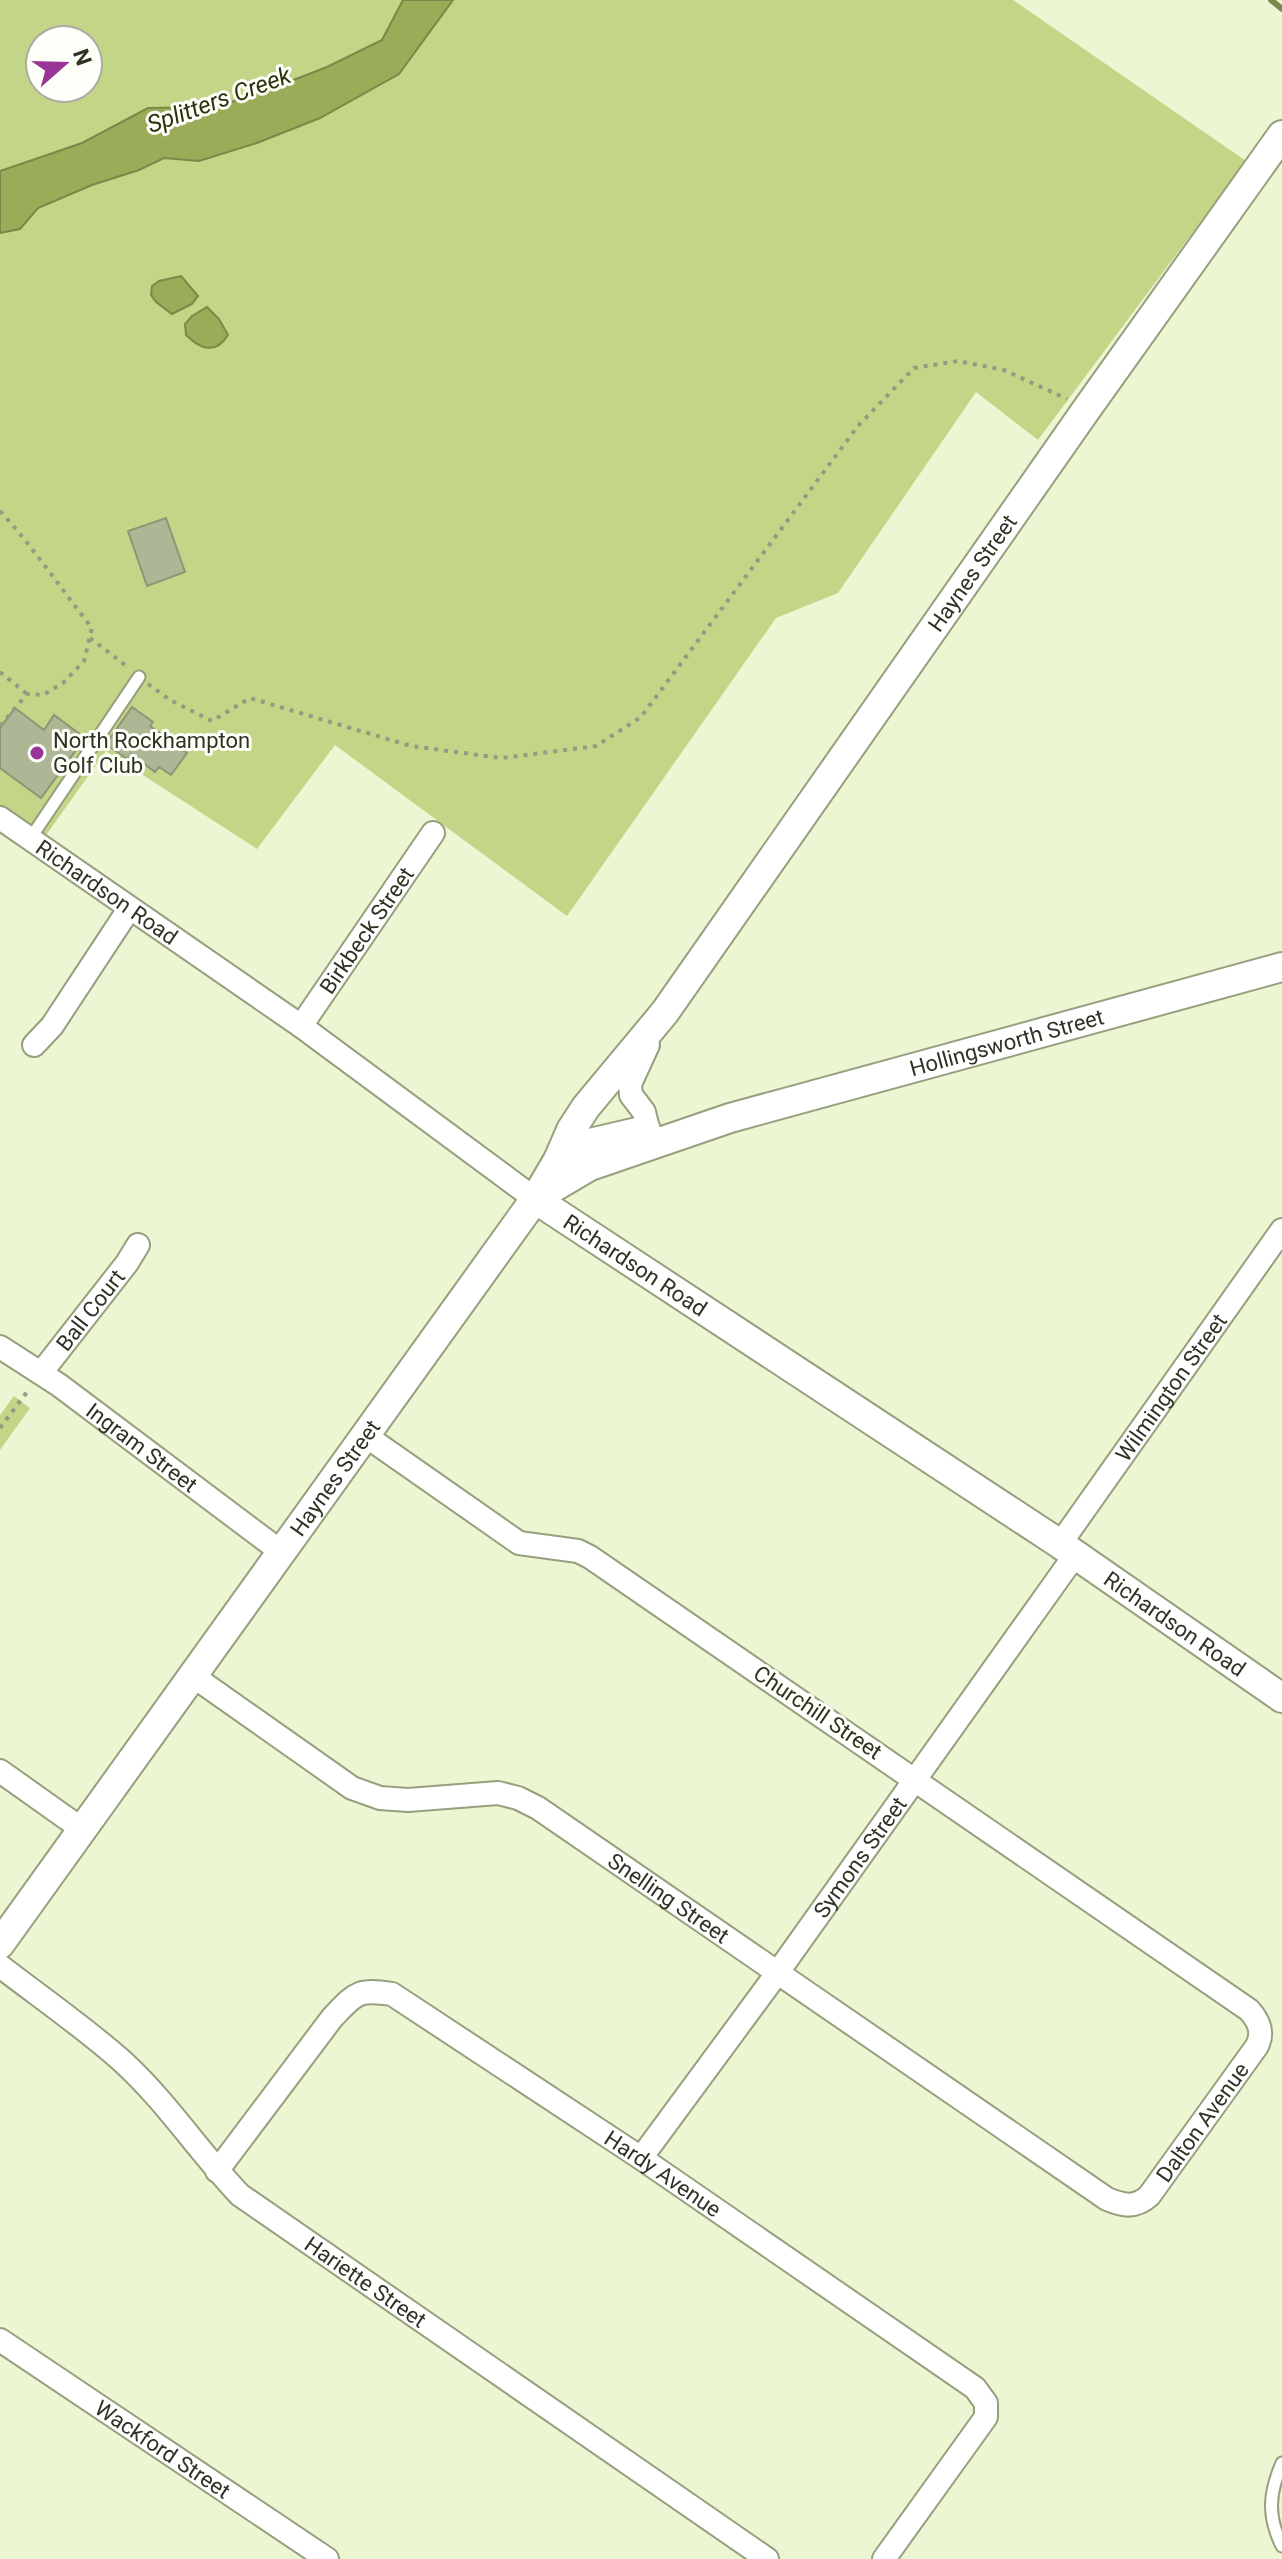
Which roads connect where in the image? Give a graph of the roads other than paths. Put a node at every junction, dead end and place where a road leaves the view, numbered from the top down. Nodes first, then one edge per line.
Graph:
1 (1282, 135) edge
2 (139, 677) road end
3 (0, 818) edge
4 (433, 833) dead end
5 (30, 839) junction
6 (129, 909) junction
7 (1282, 967) edge
8 (665, 1012) junction
9 (301, 1026) junction
10 (34, 1045) dead end
11 (650, 1137) junction
12 (558, 1160) junction
13 (535, 1199) junction
14 (1282, 1230) edge
15 (138, 1245) dead end
16 (0, 1347) edge
17 (41, 1373) junction
18 (366, 1436) junction
19 (1067, 1549) junction
20 (280, 1551) junction
21 (193, 1676) junction
22 (1282, 1698) edge
23 (0, 1771) edge
24 (916, 1779) junction
25 (83, 1830) junction
26 (0, 1944) edge
27 (0, 1966) edge
28 (778, 1972) junction
29 (1256, 2018) joint
30 (641, 2158) junction
31 (217, 2171) junction
32 (1118, 2204) joint
33 (0, 2340) edge
34 (1282, 2463) edge
35 (1282, 2546) edge
36 (327, 2559) edge
37 (767, 2559) edge
38 (884, 2559) edge

1 - 8 street, Haynes Street
2 - 5 lane
3 - 5 street, Richardson Road
4 - 9 street, Birkbeck Street
5 - 6 street, Richardson Road
6 - 9 street, Richardson Road
6 - 10 street
7 - 11 street, Hollingsworth Street
8 - 11 street, Haynes Street
8 - 12 street, Haynes Street
9 - 13 street, Richardson Road
11 - 12 street, Hollingsworth Street
11 - 13 street, Hollingsworth Street
12 - 13 street, Haynes Street
13 - 18 street, Haynes Street
13 - 19 street, Richardson Road
14 - 19 street, Wilmington Street
15 - 17 street, Ball Court
16 - 17 street, Ingram Street
17 - 20 street, Ingram Street
18 - 20 street, Haynes Street
18 - 24 street, Churchill Street
19 - 22 street, Richardson Road
19 - 24 street, Symons Street
20 - 21 street, Haynes Street
21 - 25 street, Haynes Street
21 - 28 street, Snelling Street
23 - 25 street
24 - 28 street, Symons Street
24 - 29 street, Churchill Street
25 - 26 street, Haynes Street
27 - 31 street, Hariette Street
28 - 30 street, Symons Street
28 - 32 street, Snelling Street
29 - 32 street, Dalton Avenue
30 - 31 street, Hardy Avenue
30 - 38 street, Hardy Avenue
31 - 37 street, Hariette Street
33 - 36 street, Wackford Street
34 - 35 lane

